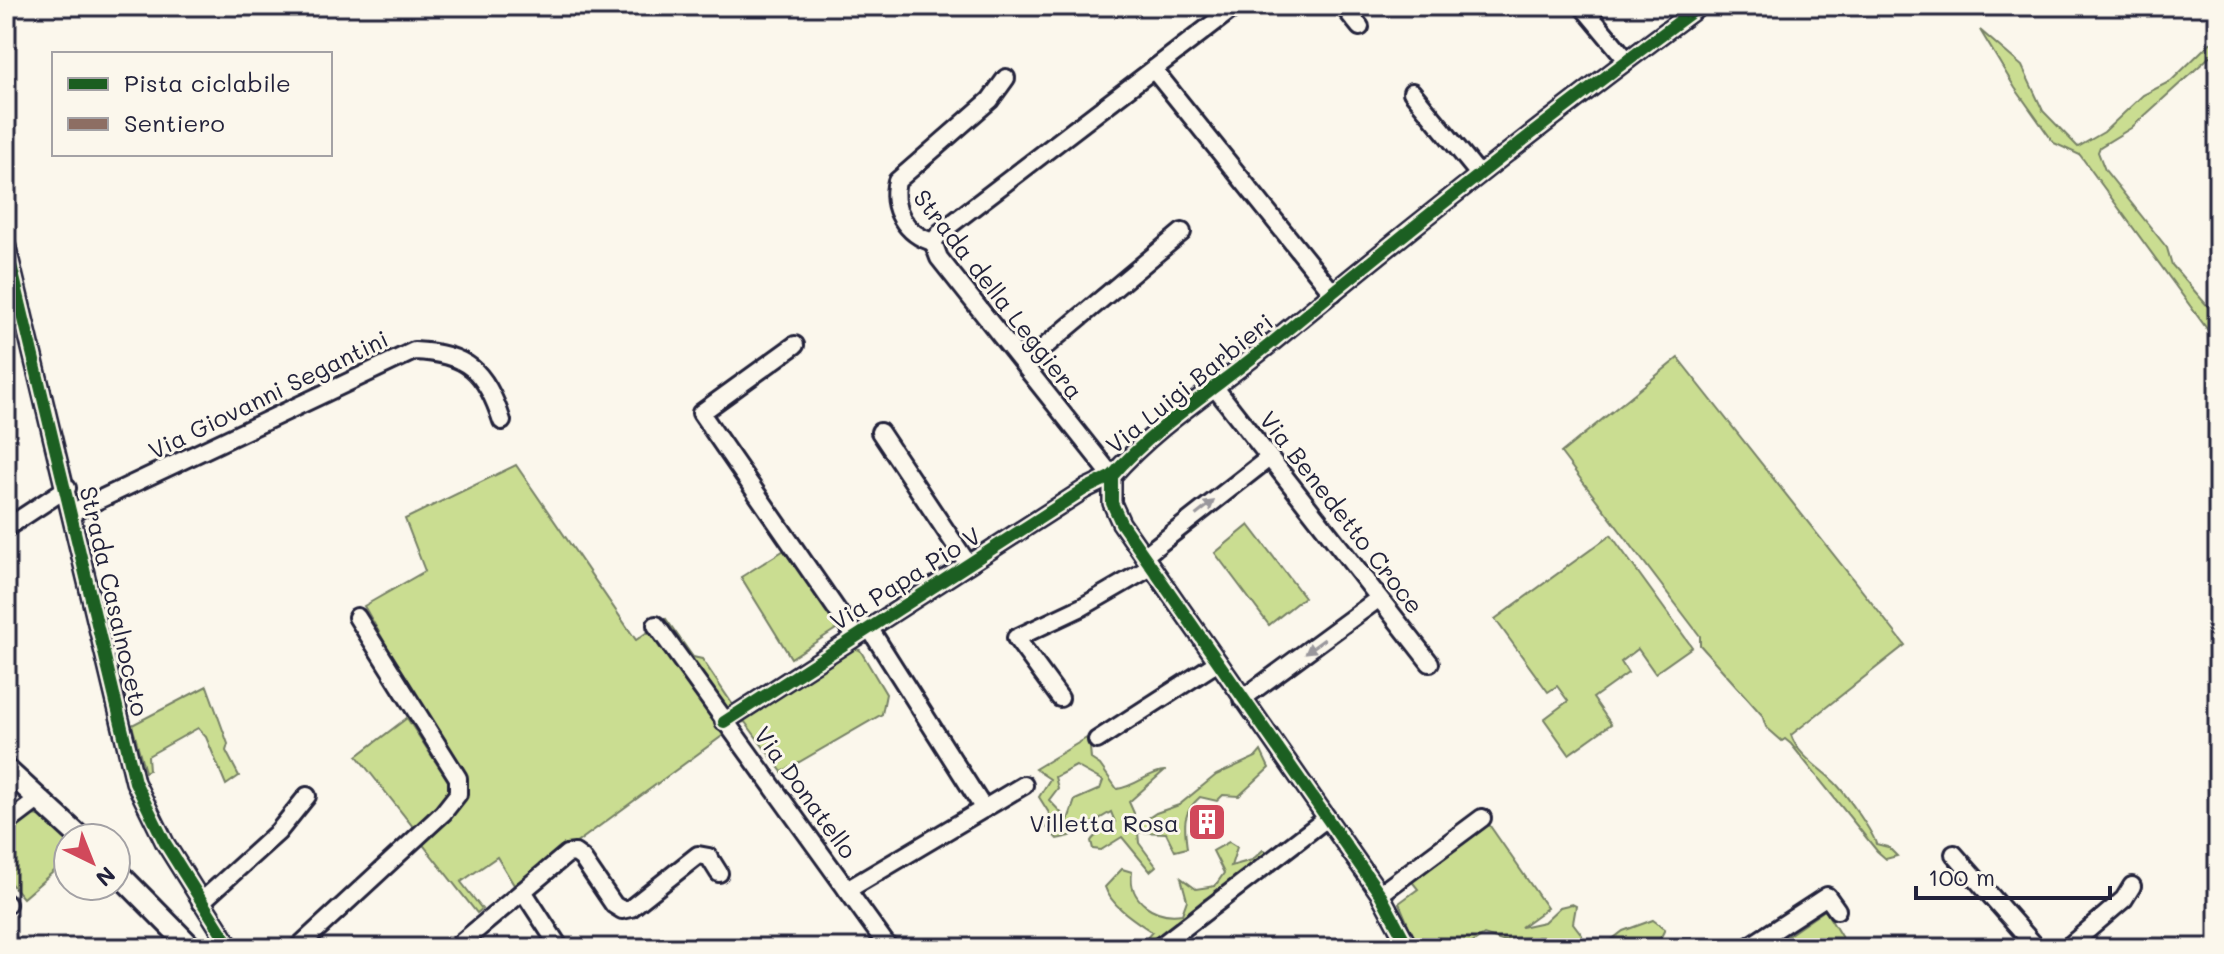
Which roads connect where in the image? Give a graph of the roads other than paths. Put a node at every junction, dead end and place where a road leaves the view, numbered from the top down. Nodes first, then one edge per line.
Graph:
1 (1236, 6) edge
2 (1343, 6) edge
3 (1582, 6) edge
4 (1700, 6) edge
5 (1360, 27) dead end
6 (1627, 60) junction
7 (1154, 70) junction
8 (1006, 78) dead end
9 (1412, 92) dead end
10 (1478, 173) junction
11 (1182, 232) dead end
12 (933, 242) junction
13 (6, 244) edge
14 (1333, 293) junction
15 (795, 345) dead end
16 (1024, 364) junction
17 (1216, 389) junction
18 (502, 421) dead end
19 (880, 432) dead end
20 (1269, 458) junction
21 (1112, 476) junction
22 (67, 488) junction
23 (73, 512) junction
24 (6, 528) edge
25 (1147, 561) junction
26 (968, 564) junction
27 (1378, 599) junction
28 (357, 617) dead end
29 (656, 625) dead end
30 (862, 631) junction
31 (1218, 662) junction
32 (1430, 663) dead end
33 (1060, 698) dead end
34 (1242, 699) junction
35 (724, 722) junction
36 (1097, 740) dead end
37 (6, 769) edge
38 (1024, 785) dead end
39 (307, 796) dead end
40 (39, 799) junction
41 (984, 809) junction
42 (1327, 818) junction
43 (1482, 818) dead end
44 (64, 822) edge
45 (6, 824) edge
46 (1954, 854) dead end
47 (719, 873) dead end
48 (2132, 886) dead end
49 (132, 887) edge
50 (847, 890) junction
51 (523, 891) junction
52 (1380, 894) junction
53 (201, 902) junction
54 (1837, 910) dead end
55 (225, 943) edge
56 (192, 948) edge
57 (297, 948) edge
58 (455, 948) edge
59 (560, 948) edge
60 (889, 948) edge
61 (1158, 948) edge
62 (1409, 948) edge
63 (1747, 948) edge
64 (2037, 948) edge
65 (2067, 948) edge

1 - 7 street
2 - 5 street
3 - 6 street
4 - 6 street, Via Luigi Barbieri
6 - 10 street, Via Luigi Barbieri
7 - 12 street
7 - 14 street
8 - 12 street, Strada della Leggiera
9 - 10 street
10 - 14 street, Via Luigi Barbieri
11 - 16 street
12 - 16 street, Strada della Leggiera
13 - 22 street, Strada Casalnoceto
14 - 17 street, Via Luigi Barbieri
15 - 30 street
16 - 21 street, Strada della Leggiera
17 - 20 street, Via Benedetto Croce
17 - 21 street, Via Luigi Barbieri
18 - 23 street, Via Giovanni Segantini
19 - 26 street
25 -> 20 street
20 - 27 street, Via Benedetto Croce
21 - 25 street, Via Luigi Barbieri
21 - 26 street, Via Papa Pio V
22 - 23 street, Strada Casalnoceto
22 - 24 street
23 - 53 street, Strada Casalnoceto
25 - 31 street, Via Luigi Barbieri
25 - 33 street
26 - 30 street, Via Papa Pio V
27 - 32 street, Via Benedetto Croce
27 -> 34 street
28 - 57 street
29 - 35 street, Via Donatello
30 - 35 street, Via Papa Pio V
30 - 41 street
31 - 34 street, Via Luigi Barbieri
31 - 36 street
34 - 42 street, Via Luigi Barbieri
35 - 50 street, Via Donatello
37 - 40 main road
38 - 41 street
39 - 53 street
40 - 44 main road
40 - 45 street
41 - 50 street
42 - 52 street, Via Luigi Barbieri
42 - 61 street
43 - 52 street
46 - 64 street
47 - 51 street
48 - 65 street
49 - 56 main road
50 - 60 street, Via Donatello
51 - 58 street
51 - 59 street
52 - 62 street, Via Luigi Barbieri
53 - 55 street, Strada Casalnoceto
54 - 63 street

